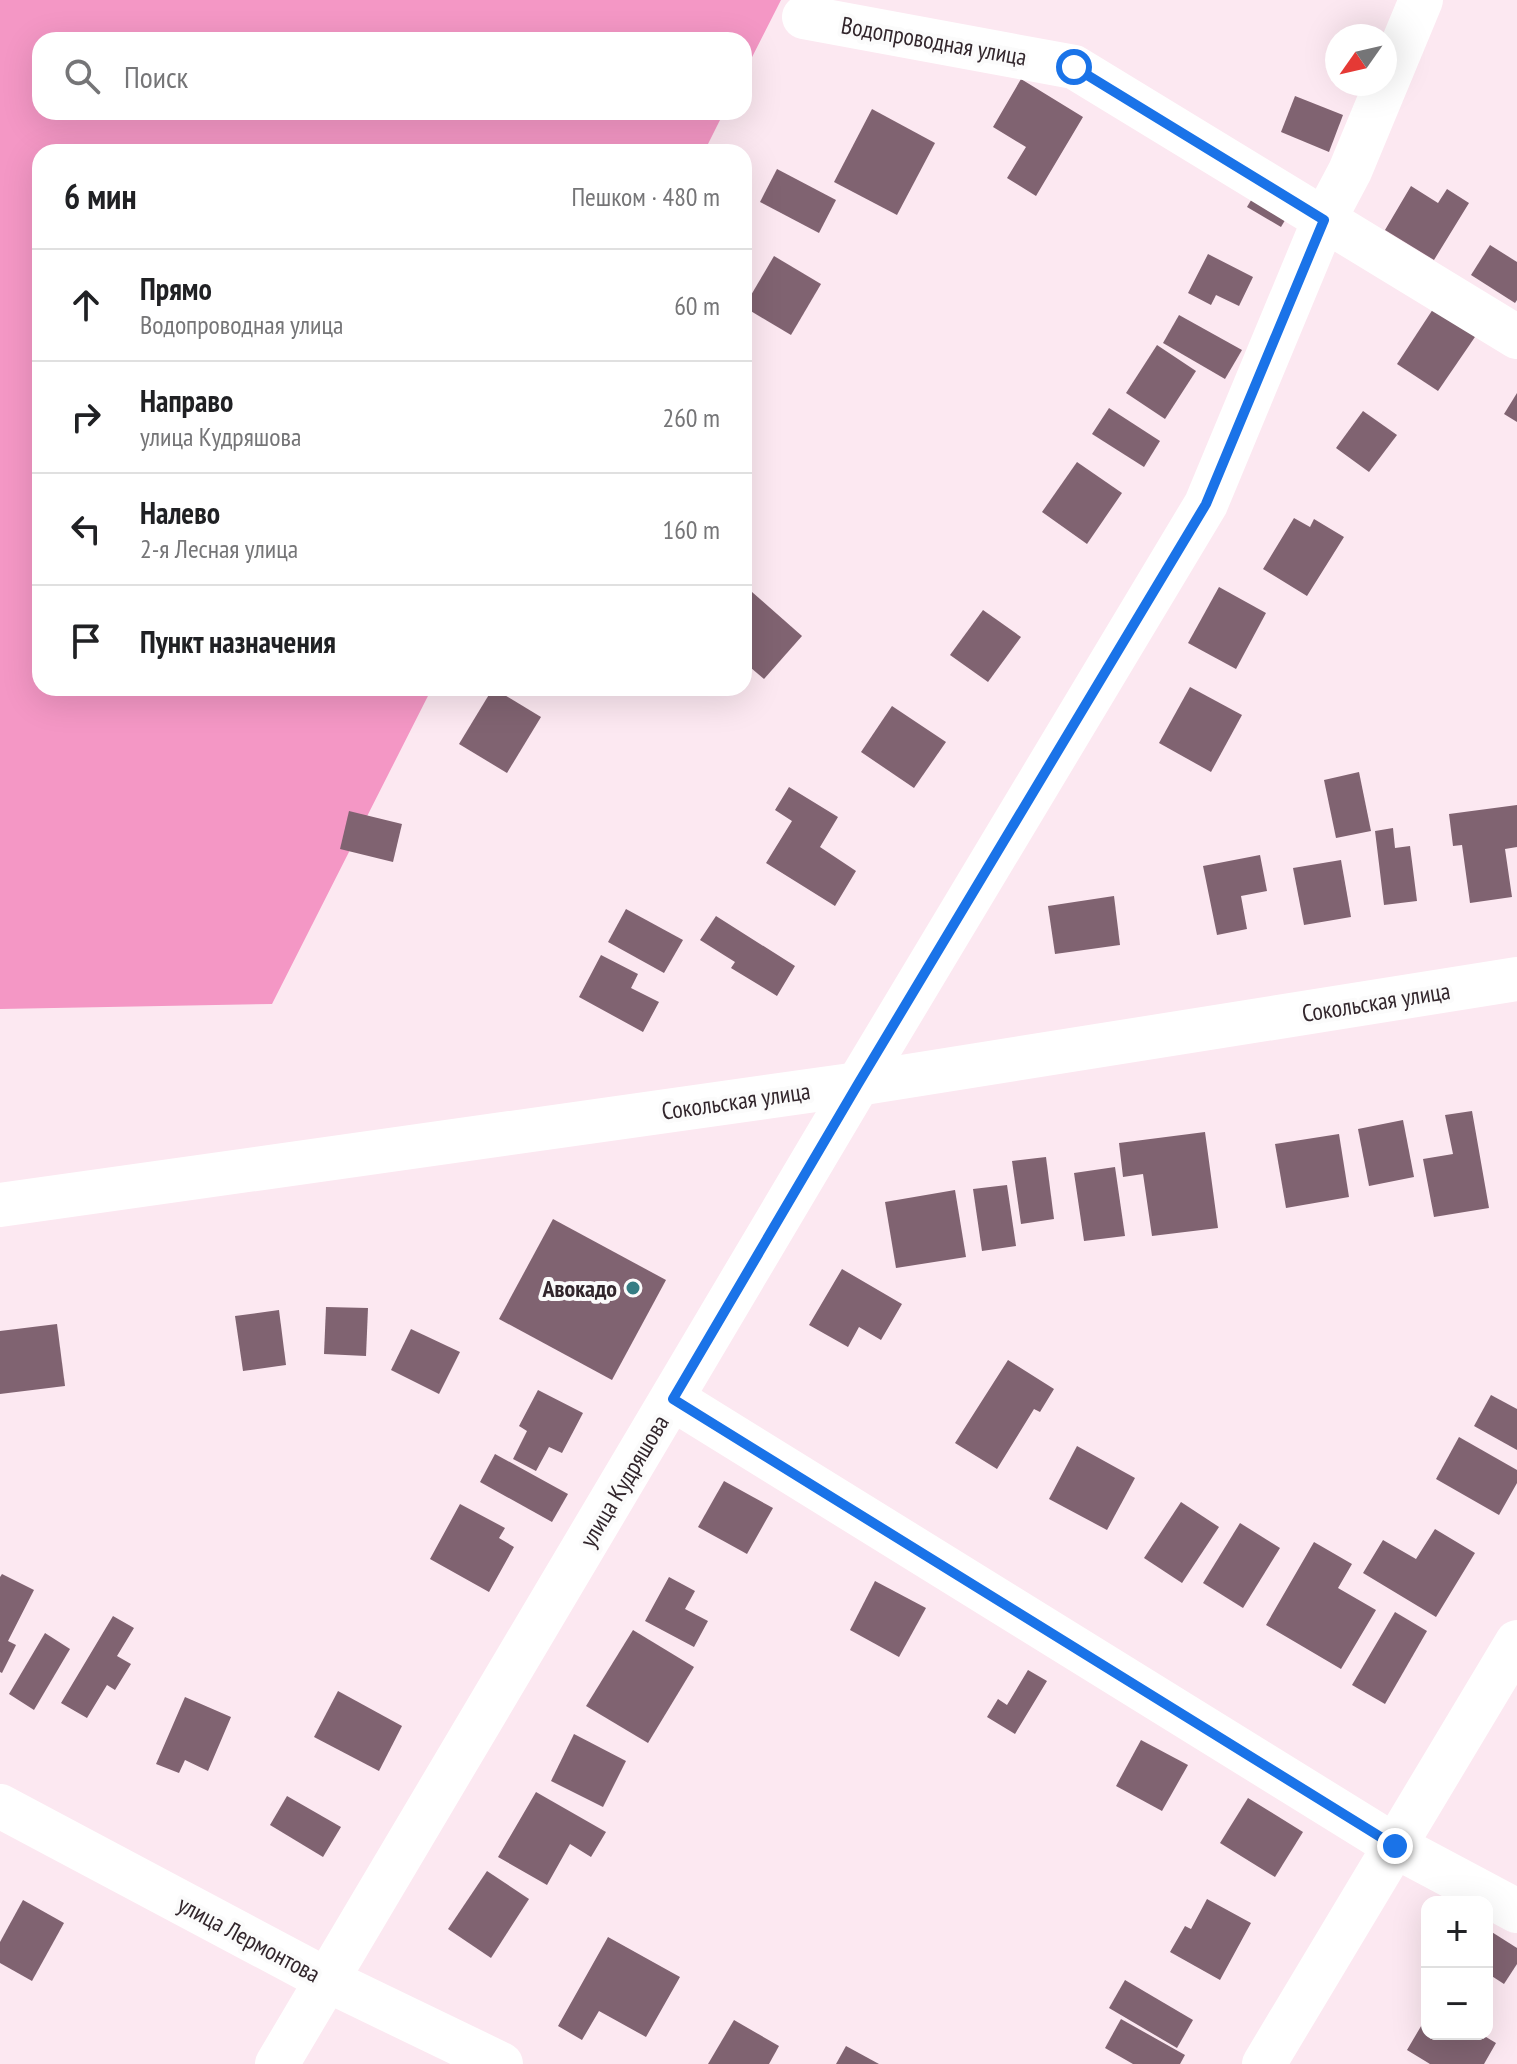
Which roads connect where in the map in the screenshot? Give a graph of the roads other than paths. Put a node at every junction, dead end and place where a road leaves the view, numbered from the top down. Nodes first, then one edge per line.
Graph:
1 (1421, 0) edge
2 (804, 17) dead end
3 (1324, 220) junction
4 (1517, 337) edge
5 (1517, 979) edge
6 (858, 1084) junction
7 (0, 1205) edge
8 (673, 1399) junction
9 (1517, 1642) edge
10 (0, 1806) edge
11 (1395, 1846) junction
12 (1517, 1911) edge
13 (327, 1980) junction
14 (277, 2064) edge
15 (501, 2064) edge
16 (1264, 2064) edge

1 - 3 street, улица Кудряшова
2 - 3 street, Водопроводная улица
3 - 4 street, Водопроводная улица
3 - 6 street, улица Кудряшова
5 - 6 street, Сокольская улица
6 - 7 street, Сокольская улица
6 - 8 street, улица Кудряшова
8 - 11 street
8 - 13 street, улица Кудряшова
9 - 11 street
10 - 13 street, улица Лермонтова
11 - 12 street
11 - 16 street
13 - 14 street, улица Кудряшова
13 - 15 street, улица Лермонтова

